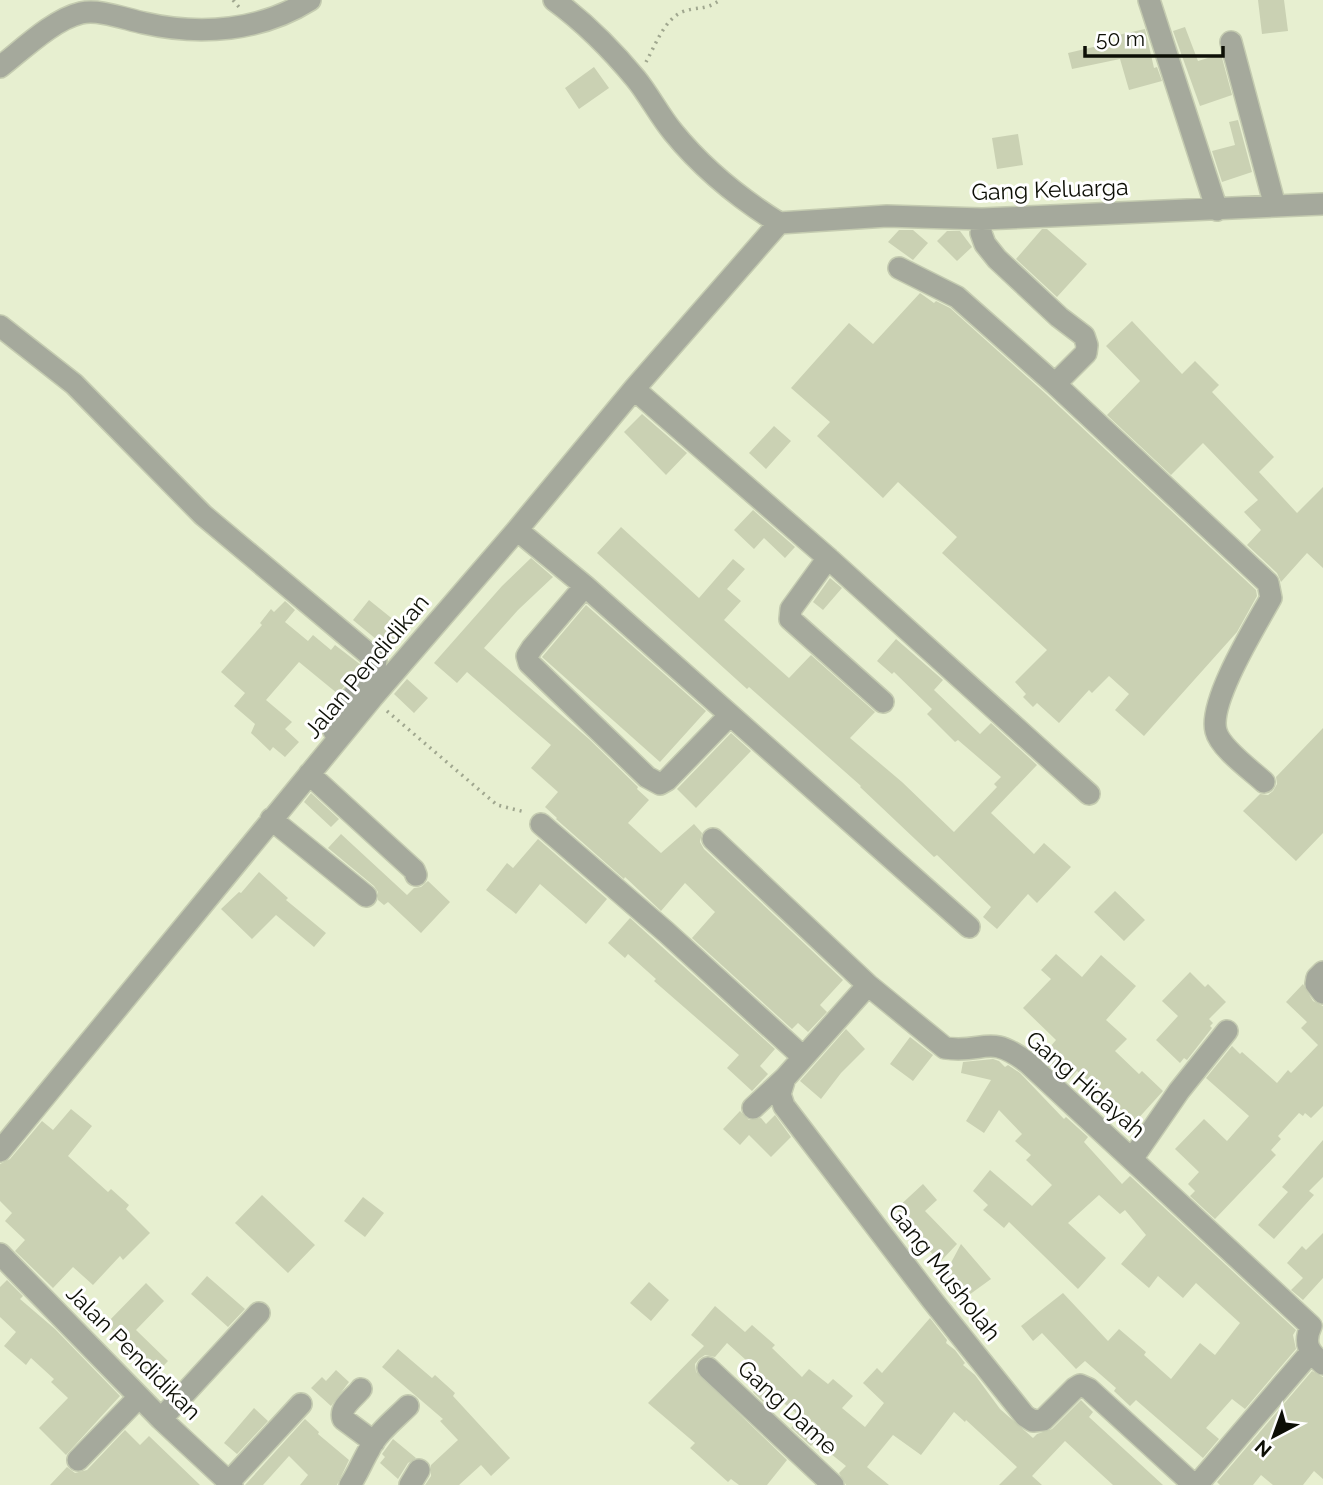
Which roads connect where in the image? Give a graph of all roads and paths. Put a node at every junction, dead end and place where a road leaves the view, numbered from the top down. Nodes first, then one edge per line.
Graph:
1 (310, 0) edge
2 (554, 0) edge
3 (720, 0) edge
4 (1149, 0) edge
5 (1230, 42) dead end
6 (0, 66) edge
7 (637, 80) junction
8 (1323, 204) edge
9 (1275, 206) junction
10 (1217, 210) junction
11 (982, 219) junction
12 (779, 223) junction
13 (899, 268) dead end
14 (0, 326) edge
15 (1055, 384) junction
16 (634, 389) junction
17 (517, 530) junction
18 (828, 558) junction
19 (585, 586) junction
20 (372, 698) junction
21 (883, 702) dead end
22 (729, 716) junction
23 (338, 739) junction
24 (309, 774) junction
25 (1264, 782) dead end
26 (1089, 794) dead end
27 (271, 819) junction
28 (541, 824) joint
29 (713, 839) dead end
30 (416, 875) dead end
31 (366, 896) dead end
32 (969, 927) dead end
33 (1323, 972) edge
34 (868, 985) junction
35 (1323, 993) edge
36 (1227, 1031) dead end
37 (803, 1058) junction
38 (785, 1078) junction
39 (753, 1108) dead end
40 (0, 1151) edge
41 (1132, 1159) junction
42 (3, 1264) edge
43 (259, 1313) dead end
44 (1317, 1321) edge
45 (1317, 1358) edge
46 (708, 1368) dead end
47 (361, 1390) dead end
48 (139, 1397) junction
49 (302, 1404) dead end
50 (408, 1406) dead end
51 (161, 1419) junction
52 (374, 1442) junction
53 (78, 1460) dead end
54 (231, 1483) edge
55 (349, 1485) edge
56 (833, 1485) edge
57 (1195, 1485) edge

1 - 6 street
2 - 7 street
3 - 7 path
4 - 10 street
5 - 9 street
7 - 12 street
8 - 9 street, Gang Keluarga
9 - 10 street, Gang Keluarga
10 - 11 street, Gang Keluarga
11 - 12 street, Gang Keluarga
11 - 15 street
12 - 16 street, Jalan Pendidikan
13 - 15 street
14 - 23 street
15 - 25 street
16 - 17 street, Jalan Pendidikan
16 - 18 street
17 - 19 street
17 - 20 street, Jalan Pendidikan
18 - 21 street
18 - 26 street
19 - 22 street
19 - 22 street
20 - 23 street, Jalan Pendidikan
20 - 28 path
22 - 32 street
23 - 24 street, Jalan Pendidikan
24 - 27 street, Jalan Pendidikan
24 - 30 street
27 - 31 street
27 - 40 street, Jalan Pendidikan
28 - 37 street
29 - 34 street, Gang Hidayah
33 - 35 street
34 - 37 street
34 - 41 street, Gang Hidayah
36 - 41 street
37 - 38 street
38 - 39 street
38 - 57 street, Gang Musholah
41 - 44 street, Gang Hidayah
42 - 48 street, Jalan Pendidikan
43 - 51 street
44 - 45 street, Gang Hidayah
45 - 57 street
46 - 56 street, Gang Dame
47 - 52 street
48 - 51 street, Jalan Pendidikan
48 - 53 street
49 - 54 street
50 - 52 street
51 - 54 street, Jalan Pendidikan
52 - 55 street

